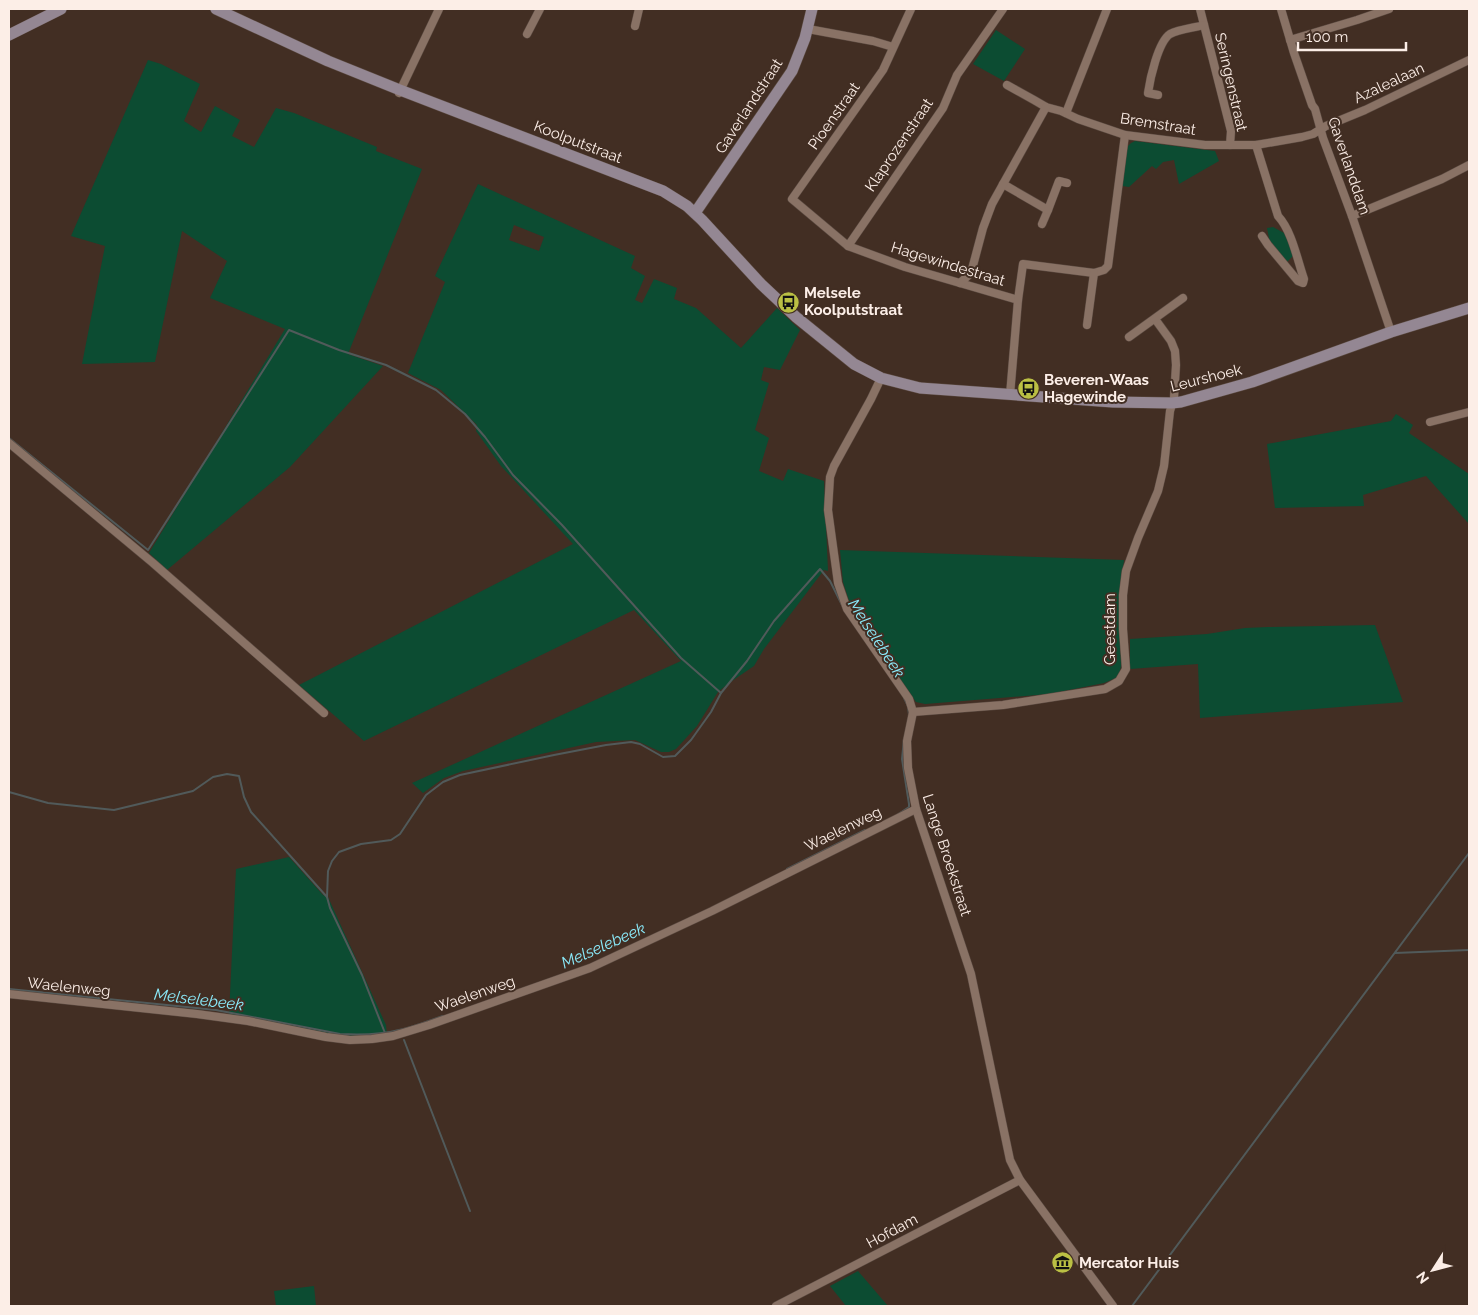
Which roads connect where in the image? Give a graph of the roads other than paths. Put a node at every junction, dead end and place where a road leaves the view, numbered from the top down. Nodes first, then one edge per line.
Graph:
1 (62, 9) edge
2 (216, 9) edge
3 (439, 9) edge
4 (540, 9) edge
5 (639, 9) edge
6 (812, 9) edge
7 (911, 9) edge
8 (1003, 9) edge
9 (1107, 9) edge
10 (1200, 9) edge
11 (1281, 9) edge
12 (1389, 9) edge
13 (1204, 25) junction
14 (635, 26) dead end
15 (808, 29) junction
16 (527, 34) dead end
17 (9, 35) edge
18 (1290, 40) junction
19 (894, 48) junction
20 (1469, 61) edge
21 (1007, 85) dead end
22 (400, 92) junction
23 (1158, 95) dead end
24 (1046, 107) junction
25 (1066, 113) junction
26 (1321, 129) junction
27 (1124, 135) junction
28 (1256, 144) junction
29 (1230, 145) junction
30 (1469, 165) edge
31 (1067, 182) dead end
32 (1003, 184) junction
33 (792, 199) joint
34 (1048, 210) junction
35 (695, 213) junction
36 (1352, 216) junction
37 (1042, 224) dead end
38 (1262, 236) dead end
39 (848, 246) junction
40 (1094, 273) junction
41 (960, 283) junction
42 (1183, 298) dead end
43 (1018, 300) junction
44 (1469, 308) edge
45 (1154, 319) junction
46 (1087, 324) dead end
47 (1391, 332) junction
48 (1130, 337) dead end
49 (881, 378) junction
50 (1010, 395) junction
51 (1172, 403) junction
52 (1469, 412) edge
53 (1430, 422) dead end
54 (9, 443) edge
55 (913, 712) junction
56 (324, 713) dead end
57 (916, 808) junction
58 (9, 994) edge
59 (1020, 1180) junction
60 (776, 1306) edge
61 (1114, 1306) edge

1 - 17 street
2 - 22 street, Koolputstraat
3 - 22 street
4 - 16 street
5 - 14 street
6 - 15 street, Gaverlandstraat
7 - 19 street, Pioenstraat
8 - 39 street, Klaprozenstraat
9 - 25 street
10 - 13 street, Seringenstraat
11 - 18 street, Gaverlanddam
12 - 18 street
13 - 23 street, Seringenstraat
13 - 29 street, Seringenstraat
15 - 19 street
15 - 35 street, Gaverlandstraat
18 - 26 street, Gaverlanddam
19 - 33 street, Pioenstraat
20 - 26 street, Azalealaan
21 - 24 street, Bremstraat
22 - 35 street, Koolputstraat
24 - 25 street, Bremstraat
24 - 32 street
25 - 27 street, Bremstraat
26 - 28 street, Bremstraat
26 - 36 street, Gaverlanddam
27 - 29 street, Bremstraat
27 - 40 street
28 - 29 street, Bremstraat
28 - 38 street
30 - 36 street
31 - 34 street
32 - 34 street
32 - 41 street
33 - 39 street, Hagewindestraat
34 - 37 street
35 - 49 street, Koolputstraat
36 - 47 street, Gaverlanddam
39 - 41 street, Hagewindestraat
40 - 43 street
40 - 46 street
41 - 43 street, Hagewindestraat
42 - 45 street
43 - 50 street, Hagewindestraat
44 - 47 street, Leurshoek
45 - 48 street
45 - 51 street, Geestdam
47 - 51 street, Leurshoek
49 - 50 street, Leurshoek
49 - 55 street
50 - 51 street, Leurshoek
51 - 55 street, Geestdam
52 - 53 street
54 - 56 street
55 - 57 street, Lange Broekstraat
57 - 58 street, Waelenweg
57 - 59 street, Lange Broekstraat
59 - 60 street, Hofdam
59 - 61 street, Lange Broekstraat

